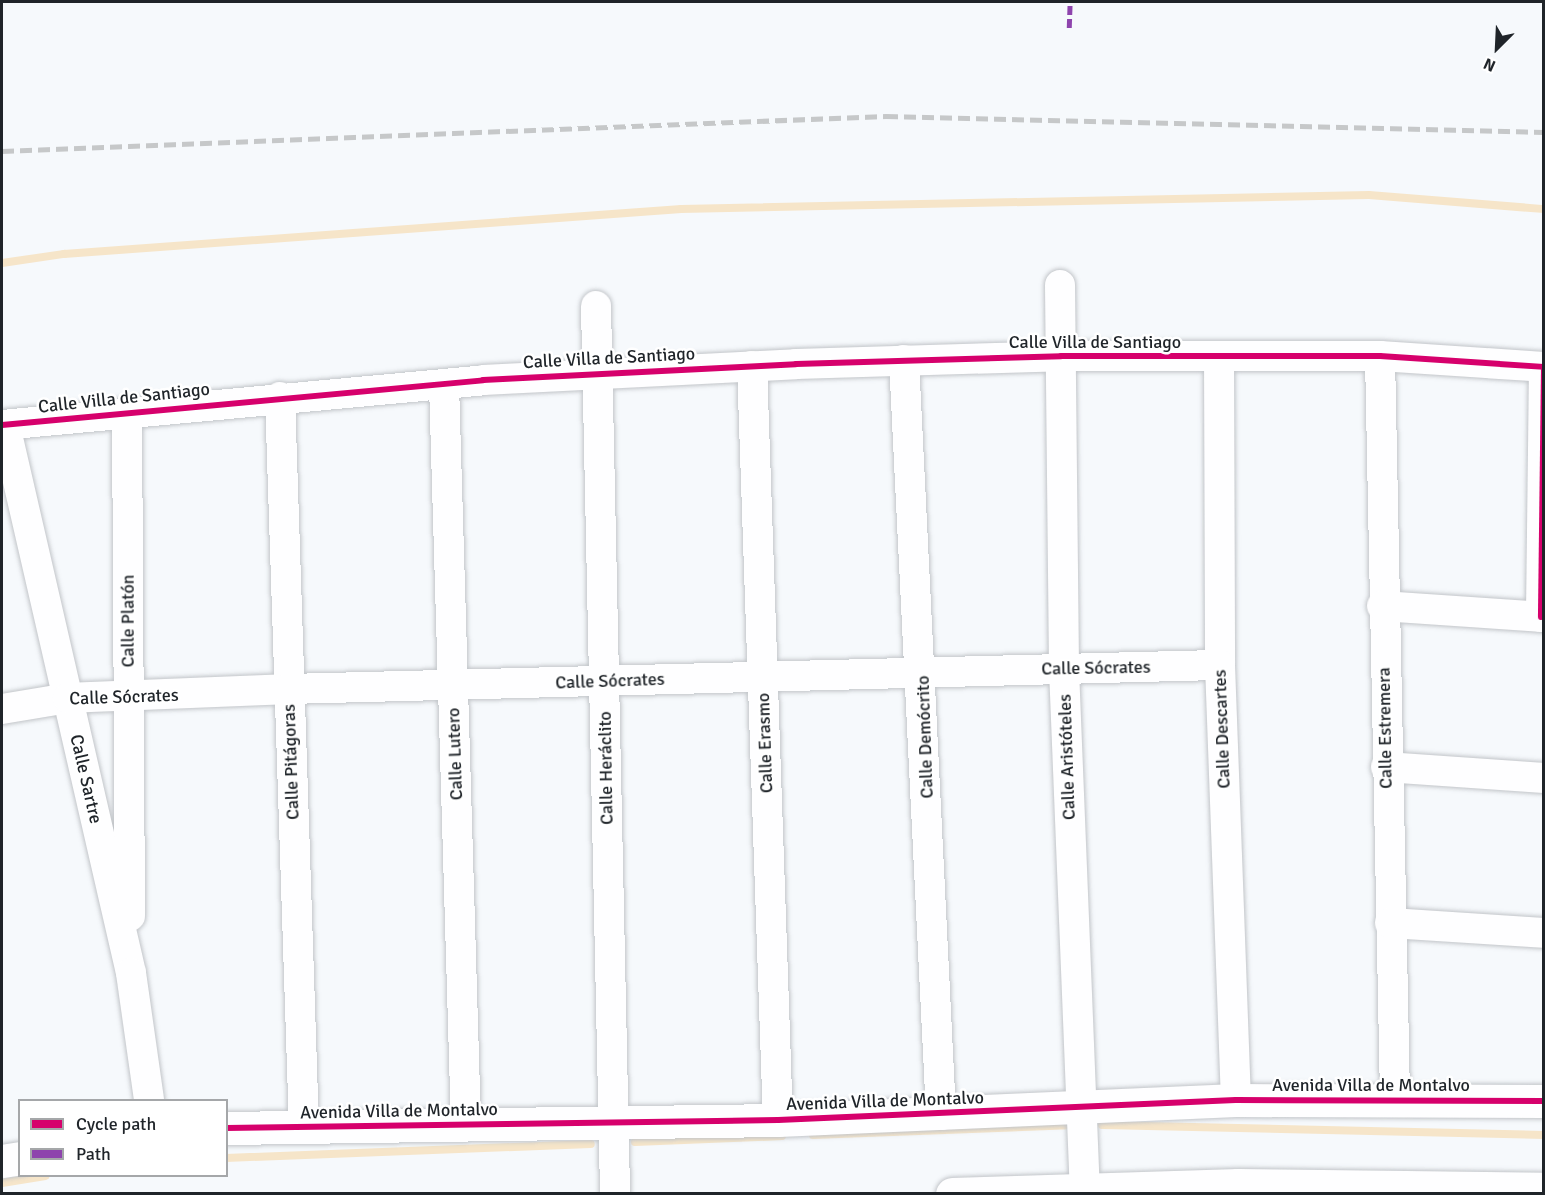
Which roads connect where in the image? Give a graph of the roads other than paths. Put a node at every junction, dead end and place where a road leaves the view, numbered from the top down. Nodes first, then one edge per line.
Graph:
1 (1060, 285) dead end
2 (596, 306) dead end
3 (1061, 356) junction
4 (1219, 356) junction
5 (1380, 356) junction
6 (904, 360) junction
7 (752, 366) junction
8 (1544, 367) edge
9 (598, 372) junction
10 (444, 384) junction
11 (280, 397) junction
12 (127, 412) junction
13 (3, 425) edge
14 (1382, 606) junction
15 (1542, 617) edge
16 (1220, 664) junction
17 (1064, 669) junction
18 (922, 672) junction
19 (763, 676) junction
20 (604, 681) junction
21 (453, 685) junction
22 (288, 689) junction
23 (129, 697) junction
24 (68, 698) junction
25 (2, 710) edge
26 (1386, 767) junction
27 (1544, 778) edge
28 (1390, 923) junction
29 (1544, 933) edge
30 (131, 973) junction
31 (148, 1099) edge
32 (1395, 1099) junction
33 (1236, 1100) junction
34 (1544, 1101) edge
35 (1080, 1107) junction
36 (941, 1115) junction
37 (778, 1120) junction
38 (613, 1123) junction
39 (466, 1125) junction
40 (304, 1127) junction
41 (228, 1128) edge
42 (18, 1158) edge
43 (2, 1161) edge
44 (1238, 1189) edge
45 (1544, 1189) edge
46 (1085, 1191) edge
47 (615, 1194) edge
48 (952, 1194) edge

1 - 3 street, Calle Aristóteles
2 - 9 street, Calle Heráclito
3 - 4 street, Calle Villa de Santiago
3 - 6 street, Calle Villa de Santiago
3 - 17 street, Calle Aristóteles
4 - 5 street, Calle Villa de Santiago
4 - 16 street, Calle Descartes
5 - 8 street, Calle Villa de Santiago
5 - 14 street, Calle Estremera
6 - 7 street, Calle Villa de Santiago
6 - 18 street, Calle Demócrito
7 - 9 street, Calle Villa de Santiago
7 - 19 street, Calle Erasmo
8 - 15 street
9 - 10 street, Calle Villa de Santiago
9 - 20 street, Calle Heráclito
10 - 11 street, Calle Villa de Santiago
10 - 21 street, Calle Lutero
11 - 12 street, Calle Villa de Santiago
11 - 22 street, Calle Pitágoras
12 - 13 street, Calle Villa de Santiago
12 - 23 street, Calle Platón
13 - 24 street, Calle Sartre
14 - 15 street
14 - 26 street, Calle Estremera
16 - 17 street, Calle Sócrates
16 - 33 street, Calle Descartes
17 - 18 street, Calle Sócrates
17 - 35 street, Calle Aristóteles
18 - 19 street, Calle Sócrates
18 - 36 street, Calle Demócrito
19 - 20 street, Calle Sócrates
19 - 37 street, Calle Erasmo
20 - 21 street, Calle Sócrates
20 - 38 street, Calle Heráclito
21 - 22 street, Calle Sócrates
21 - 39 street, Calle Lutero
22 - 23 street, Calle Sócrates
22 - 40 street, Calle Pitágoras
23 - 24 street, Calle Sócrates
23 - 30 street, Calle Platón
24 - 25 street, Calle Sócrates
24 - 30 street, Calle Sartre
26 - 27 street
26 - 28 street, Calle Estremera
28 - 29 street
28 - 32 street, Calle Estremera
30 - 31 street, Calle Sartre
32 - 33 street, Avenida Villa de Montalvo
32 - 34 street, Avenida Villa de Montalvo
33 - 35 street, Avenida Villa de Montalvo
35 - 36 street, Avenida Villa de Montalvo
35 - 46 street, Calle Aristóteles
36 - 37 street, Avenida Villa de Montalvo
37 - 38 street, Avenida Villa de Montalvo
38 - 39 street, Avenida Villa de Montalvo
38 - 47 street, Calle Heráclito
39 - 40 street, Avenida Villa de Montalvo
40 - 41 street, Avenida Villa de Montalvo
42 - 43 street
44 - 45 street
44 - 46 street
46 - 48 street

